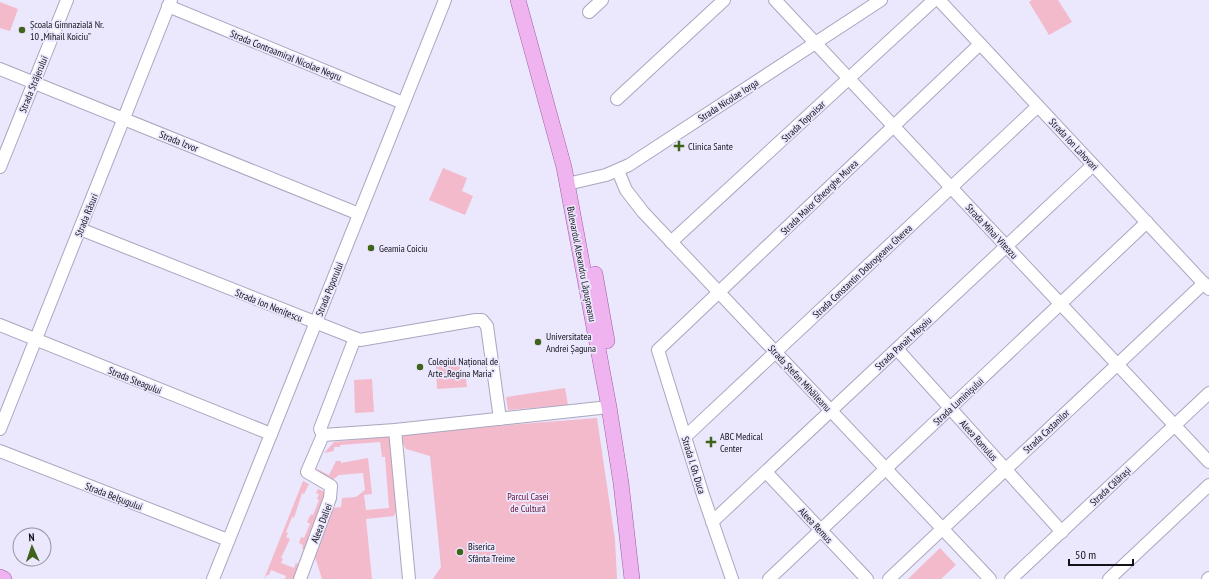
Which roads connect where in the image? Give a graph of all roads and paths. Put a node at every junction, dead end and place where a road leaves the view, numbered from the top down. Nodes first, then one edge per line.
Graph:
1 (445, 0) edge
2 (518, 0) edge
3 (528, 0) edge
4 (602, 0) edge
5 (724, 0) edge
6 (774, 0) edge
7 (880, 0) edge
8 (934, 0) edge
9 (939, 0) edge
10 (65, 1) edge
11 (169, 3) edge
12 (590, 12) dead end
13 (815, 43) junction
14 (980, 44) junction
15 (0, 69) edge
16 (849, 79) junction
17 (34, 82) junction
18 (616, 99) dead end
19 (403, 103) junction
20 (1038, 106) junction
21 (123, 119) junction
22 (893, 126) junction
23 (1, 163) edge
24 (1093, 165) junction
25 (618, 171) junction
26 (572, 183) junction
27 (951, 187) junction
28 (359, 214) junction
29 (1147, 222) junction
30 (80, 229) junction
31 (671, 242) junction
32 (1006, 246) junction
33 (1206, 286) edge
34 (718, 292) junction
35 (1060, 304) junction
36 (315, 323) junction
37 (0, 325) edge
38 (355, 338) junction
39 (36, 340) junction
40 (897, 349) junction
41 (658, 350) joint
42 (775, 352) junction
43 (1117, 364) junction
44 (1209, 393) edge
45 (609, 407) junction
46 (950, 408) junction
47 (831, 411) junction
48 (500, 419) junction
49 (1174, 425) junction
50 (0, 429) edge
51 (395, 430) junction
52 (271, 434) junction
53 (323, 435) junction
54 (686, 436) junction
55 (0, 451) edge
56 (1209, 462) edge
57 (885, 469) junction
58 (1006, 469) junction
59 (766, 472) junction
60 (1209, 485) edge
61 (712, 522) junction
62 (942, 529) junction
63 (821, 530) junction
64 (1062, 532) junction
65 (228, 540) junction
66 (0, 577) edge
67 (4, 579) edge
68 (212, 579) edge
69 (300, 579) edge
70 (409, 579) edge
71 (632, 579) edge
72 (642, 579) edge
73 (732, 579) edge
74 (769, 579) edge
75 (867, 579) edge
76 (889, 579) edge
77 (990, 579) edge
78 (1011, 579) edge
79 (1108, 579) edge

1 - 19 street, Strada Poporului
2 - 26 main road, Bulevardul Alexandru Lăpușneanu
3 - 26 main road, Bulevardul Alexandru Lăpușneanu
4 - 12 street
5 - 18 street
6 - 13 street, Strada Mihai Viteazu
7 - 13 street, Strada Nicolae Iorga
8 - 16 street, Strada Topraisar
9 - 14 street, Strada Ion Lahovari
10 - 17 street, Strada Străjerului
11 - 19 street, Strada Contraamiral Nicolae Negru
11 - 21 street, Strada Răsuri
13 - 16 street, Strada Mihai Viteazu
13 - 25 street, Strada Nicolae Iorga
14 - 20 street, Strada Ion Lahovari
14 - 22 street, Strada Maior Gheorghe Murea
15 - 17 street, Strada Izvor
16 - 22 street, Strada Mihai Viteazu
16 - 31 street, Strada Topraisar
17 - 21 street, Strada Izvor
17 - 23 street, Strada Străjerului
19 - 28 street, Strada Poporului
20 - 24 street, Strada Ion Lahovari
20 - 27 street, Strada Constantin Dobrogeanu Gherea
21 - 28 street, Strada Izvor
21 - 30 street, Strada Răsuri
22 - 27 street, Strada Mihai Viteazu
22 - 34 street, Strada Maior Gheorghe Murea
24 - 29 street, Strada Ion Lahovari
24 - 32 street, Strada Panait Moșoiu
25 - 26 street, Strada Nicolae Iorga
25 - 31 street, Strada Ștefan Mihăileanu
26 - 45 main road, Bulevardul Alexandru Lăpușneanu
26 - 72 main road, Bulevardul Alexandru Lăpușneanu
27 - 32 street, Strada Mihai Viteazu
27 - 42 street, Strada Constantin Dobrogeanu Gherea
28 - 36 street, Strada Poporului
29 - 33 street, Strada Ion Lahovari
29 - 35 street, Strada Luminișului
30 - 36 street, Strada Ion Nenițescu
30 - 39 street, Strada Răsuri
31 - 34 street, Strada Ștefan Mihăileanu
32 - 35 street, Strada Mihai Viteazu
32 - 40 street, Strada Panait Moșoiu
33 - 43 street, Strada Castanilor
34 - 41 street, Strada Maior Gheorghe Murea
34 - 42 street, Strada Ștefan Mihăileanu
35 - 43 street, Strada Mihai Viteazu
35 - 46 street, Strada Luminișului
36 - 38 street, Strada Ion Nenițescu
36 - 52 street, Strada Poporului
37 - 39 street, Strada Steagului
38 - 48 street, Strada Ion Nenițescu
38 - 53 street
39 - 50 street, Strada Răsuri
39 - 52 street, Strada Steagului
40 - 46 street, Aleea Romulus
40 - 47 street, Strada Panait Moșoiu
41 - 54 street, Strada I. Gh. Duca
42 - 47 street, Strada Ștefan Mihăileanu
42 - 54 street, Strada Constantin Dobrogeanu Gherea
43 - 49 street, Strada Mihai Viteazu
43 - 58 street, Strada Castanilor
44 - 49 street, Strada Călărași
45 - 48 street
45 - 71 main road, Bulevardul Alexandru Lăpușneanu
46 - 57 street, Strada Luminișului
46 - 58 street, Aleea Romulus
47 - 57 street, Strada Ștefan Mihăileanu
47 - 59 street, Strada Panait Moșoiu
48 - 51 street
49 - 56 street, Strada Mihai Viteazu
49 - 64 street, Strada Călărași
51 - 53 street
51 - 70 street
52 - 65 street, Strada Poporului
53 - 69 street, Aleea Daliei
54 - 61 street, Strada I. Gh. Duca
55 - 65 street, Strada Belșugului
57 - 62 street, Strada Ștefan Mihăileanu
57 - 63 street, Strada Luminișului
58 - 62 street, Strada Castanilor
58 - 64 street, Aleea Romulus
59 - 61 street, Strada Panait Moșoiu
59 - 63 street, Aleea Remus
60 - 79 street
61 - 73 street, Strada I. Gh. Duca
62 - 76 street, Strada Castanilor
62 - 77 street, Strada Ștefan Mihăileanu
63 - 74 street, Strada Luminișului
63 - 75 street, Aleea Remus
64 - 78 street, Strada Călărași
65 - 68 street, Strada Poporului
66 - 67 main road

